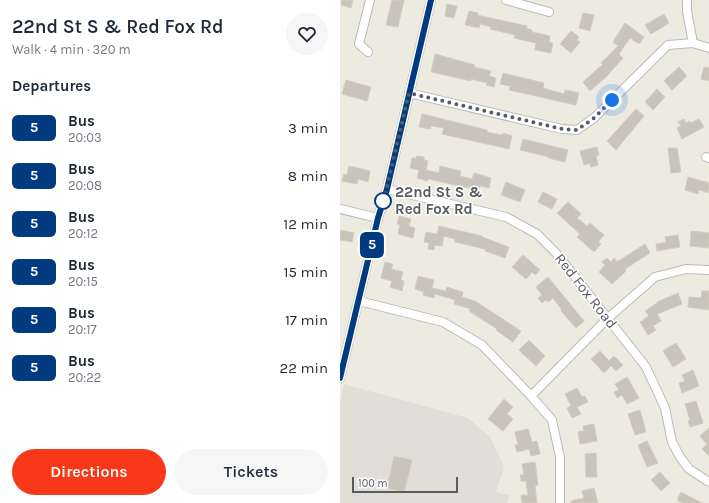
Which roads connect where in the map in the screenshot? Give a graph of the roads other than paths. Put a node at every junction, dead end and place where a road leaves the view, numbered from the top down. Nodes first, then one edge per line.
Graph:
1 (370, 0) edge
2 (431, 0) edge
3 (506, 0) edge
4 (687, 0) edge
5 (549, 12) dead end
6 (693, 43) junction
7 (709, 48) edge
8 (368, 52) dead end
9 (409, 93) junction
10 (387, 189) junction
11 (340, 209) edge
12 (378, 218) junction
13 (709, 270) edge
14 (358, 301) junction
15 (607, 319) junction
16 (340, 378) edge
17 (531, 396) junction
18 (709, 482) edge
19 (560, 503) edge

1 - 8 street
2 - 9 street
3 - 5 street
4 - 6 street
6 - 7 street
6 - 9 street
9 - 10 street
10 - 12 street
10 - 15 street, Red Fox Road
11 - 12 street
12 - 14 street
13 - 15 street
14 - 16 street
14 - 17 street
15 - 17 street
15 - 18 street, Red Fox Road
17 - 19 street

